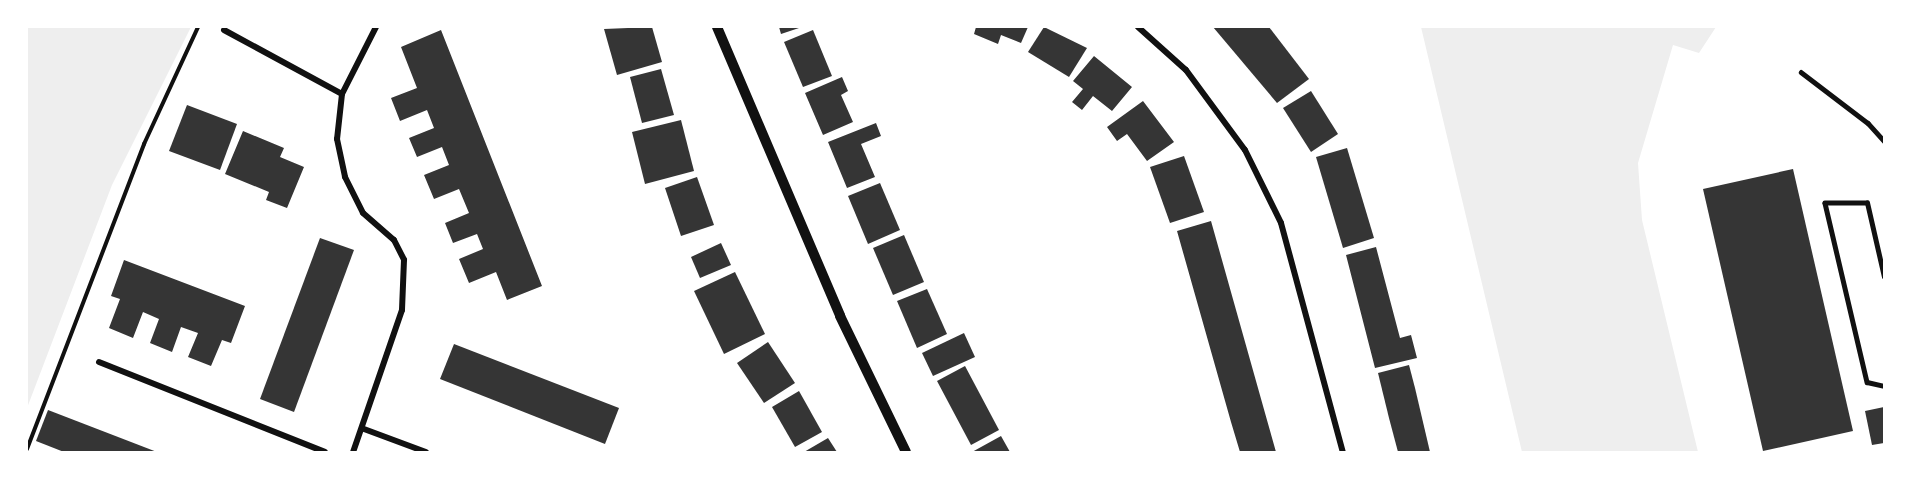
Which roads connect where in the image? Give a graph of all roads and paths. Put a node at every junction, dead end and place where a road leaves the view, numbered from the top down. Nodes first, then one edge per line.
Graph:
1 (198, 27) edge
2 (376, 27) edge
3 (717, 27) edge
4 (1138, 27) edge
5 (224, 30) dead end
6 (1801, 72) dead end
7 (342, 94) junction
8 (1884, 141) edge
9 (1884, 277) edge
10 (99, 362) dead end
11 (1884, 386) edge
12 (364, 429) junction
13 (27, 449) edge
14 (325, 452) edge
15 (353, 452) edge
16 (426, 452) edge
17 (906, 452) edge
18 (1344, 452) edge

1 - 13 path
2 - 7 street
3 - 17 street
4 - 18 street
5 - 7 street
6 - 8 lane
7 - 12 street
9 - 11 lane
10 - 14 street
12 - 15 street
12 - 16 street

